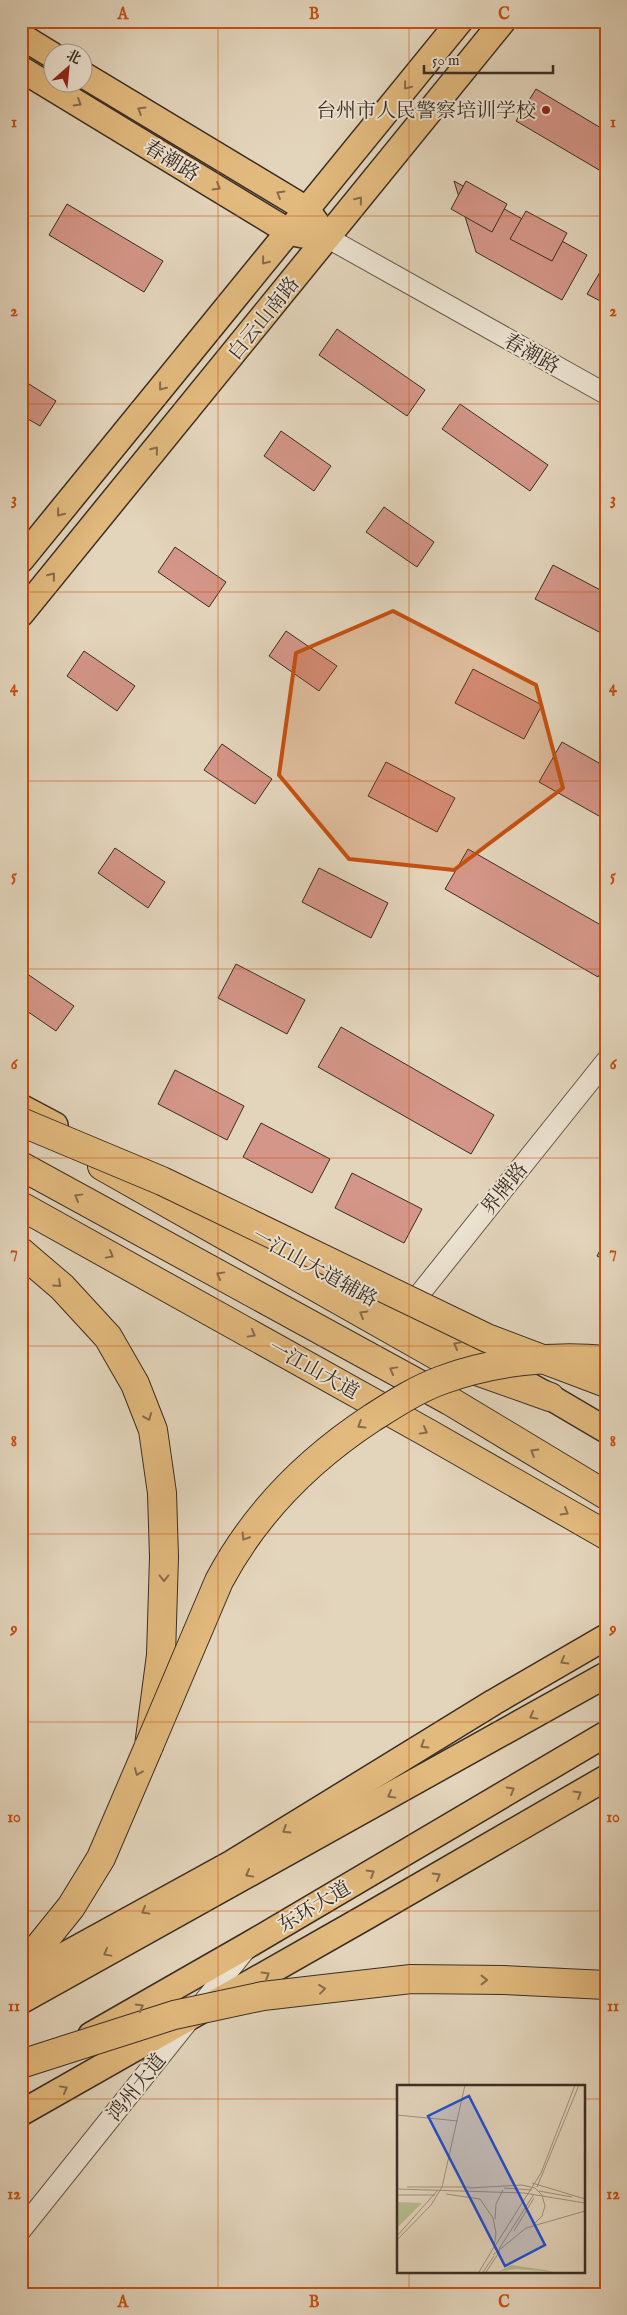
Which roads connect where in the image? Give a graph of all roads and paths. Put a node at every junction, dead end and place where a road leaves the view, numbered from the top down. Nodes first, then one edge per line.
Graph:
1 (460, 21) edge
2 (503, 21) edge
3 (21, 36) edge
4 (42, 49) edge
5 (21, 69) edge
6 (92, 80) edge
7 (306, 209) junction
8 (289, 232) junction
9 (328, 238) junction
10 (606, 394) edge
11 (21, 560) edge
12 (21, 614) edge
13 (606, 1061) edge
14 (21, 1107) edge
15 (33, 1128) edge
16 (21, 1166) edge
17 (21, 1206) edge
18 (21, 1252) edge
19 (403, 1315) junction
20 (606, 1360) edge
21 (606, 1383) edge
22 (550, 1397) junction
23 (606, 1430) edge
24 (606, 1495) edge
25 (606, 1535) edge
26 (606, 1637) edge
27 (606, 1675) edge
28 (606, 1734) edge
29 (149, 1746) junction
30 (606, 1778) edge
31 (250, 1944) junction
32 (21, 1969) edge
33 (21, 1979) edge
34 (603, 1984) edge
35 (21, 2001) edge
36 (192, 2017) junction
37 (21, 2064) edge
38 (21, 2074) edge
39 (21, 2113) edge
40 (21, 2230) edge

1 -> 7 main road, 白云山南路
9 -> 2 main road, 白云山南路
3 - 4 main road
5 -> 8 main road, 春潮路
7 -> 6 main road, 春潮路
7 - 8 main road, 白云山南路
7 - 9 main road, 春潮路
8 - 9 main road, 春潮路
8 -> 11 main road, 白云山南路
9 - 10 street, 春潮路
12 -> 9 main road, 白云山南路
13 - 19 street, 界牌路
14 - 19 main road, 一江山大道辅路
15 - 21 highway, bridge
22 -> 15 highway, bridge
24 -> 16 highway, 一江山大道
17 -> 25 highway, 一江山大道
18 -> 29 highway, bridge
22 -> 19 main road, 一江山大道辅路
20 -> 29 highway, bridge
22 - 23 main road, 一江山大道辅路
26 -> 33 main road
27 -> 35 main road
31 -> 28 main road, 东环大道
29 -> 32 highway
36 -> 30 main road
31 - 36 street, 鸿州大道
38 -> 31 main road, 东环大道
37 -> 34 highway, bridge
39 -> 36 main road
36 - 40 street, 鸿州大道

